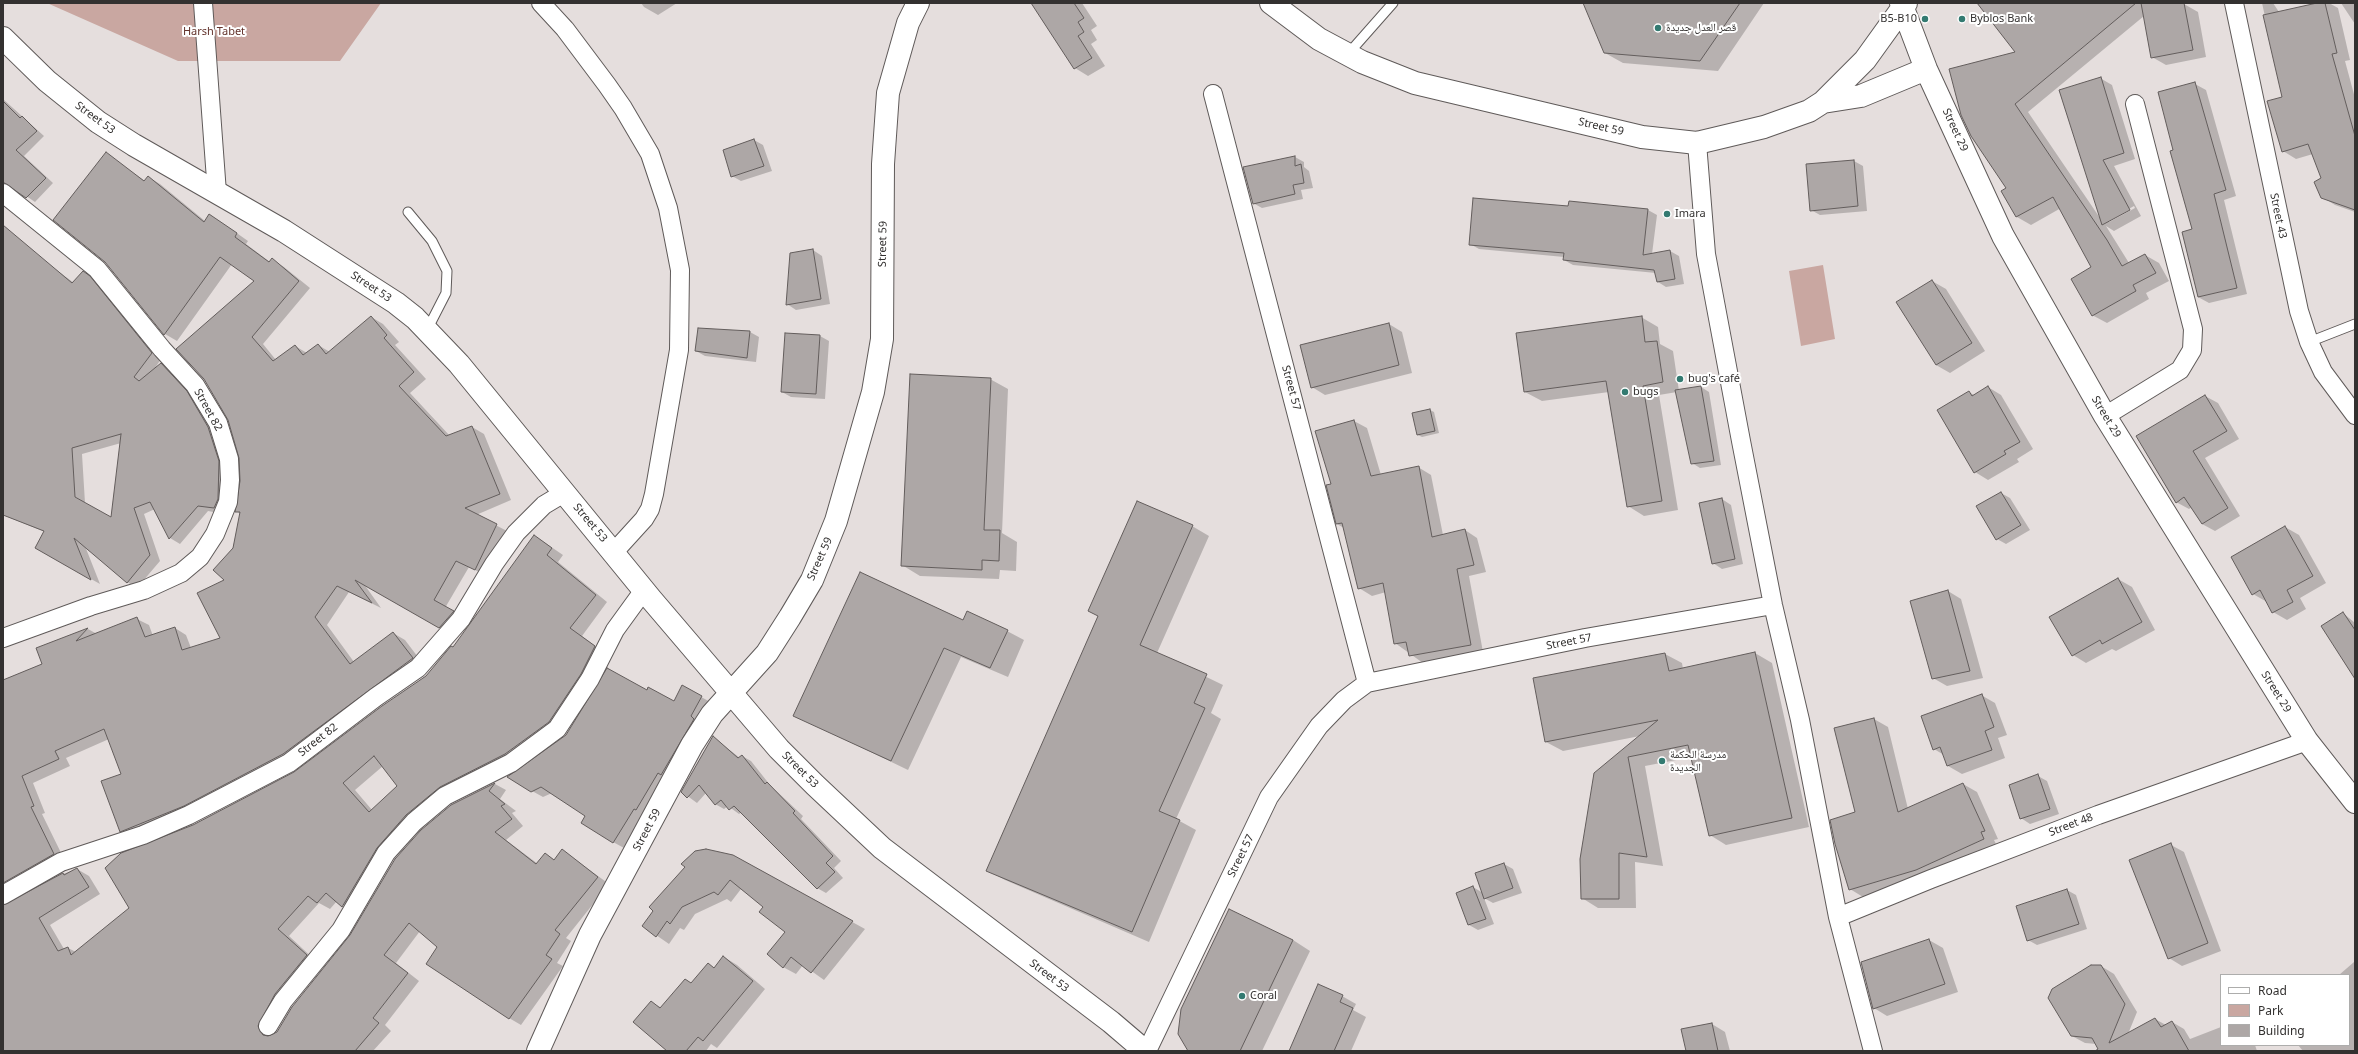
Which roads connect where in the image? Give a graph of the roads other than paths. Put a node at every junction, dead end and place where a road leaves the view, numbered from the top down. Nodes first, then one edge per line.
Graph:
1 (203, 3) edge
2 (541, 3) edge
3 (918, 3) edge
4 (1271, 3) edge
5 (1393, 3) edge
6 (2234, 3) edge
7 (1903, 4) edge
8 (3, 38) edge
9 (1348, 54) junction
10 (1926, 69) junction
11 (1213, 94) dead end
12 (1823, 102) junction
13 (2134, 104) dead end
14 (1697, 143) junction
15 (3, 193) edge
16 (217, 194) junction
17 (408, 212) dead end
18 (2355, 324) edge
19 (427, 330) junction
20 (2309, 342) junction
21 (2355, 415) edge
22 (2105, 416) junction
23 (564, 493) junction
24 (614, 552) junction
25 (644, 590) junction
26 (1773, 605) junction
27 (3, 638) edge
28 (1367, 683) junction
29 (731, 692) junction
30 (2307, 741) junction
31 (2355, 802) edge
32 (3, 895) edge
33 (1838, 917) junction
34 (268, 1026) dead end
35 (538, 1051) edge
36 (1146, 1051) edge
37 (1873, 1051) edge

1 - 16 street
2 - 24 street
3 - 29 street, Street 59
4 - 9 street, Street 59
5 - 9 lane
6 - 20 street, Street 43
7 - 10 street, Street 29
7 - 12 street, Street 59
8 - 16 street, Street 53
9 - 14 street, Street 59
10 - 12 street
10 - 22 street, Street 29
11 - 28 street, Street 57
12 - 14 street, Street 59
13 - 22 street
14 - 26 street
15 - 27 street, Street 82
16 - 19 street, Street 53
17 - 19 lane
18 - 20 lane
19 - 23 street, Street 53
20 - 21 street, Street 43
22 - 30 street, Street 29
23 - 24 street, Street 53
23 - 32 street, Street 82
24 - 25 street, Street 53
25 - 29 street, Street 53
25 - 34 street
26 - 28 street, Street 57
26 - 33 street
28 - 36 street, Street 57
29 - 35 street, Street 59
29 - 36 street, Street 53
30 - 31 street, Street 29
30 - 33 street, Street 48
33 - 37 street

